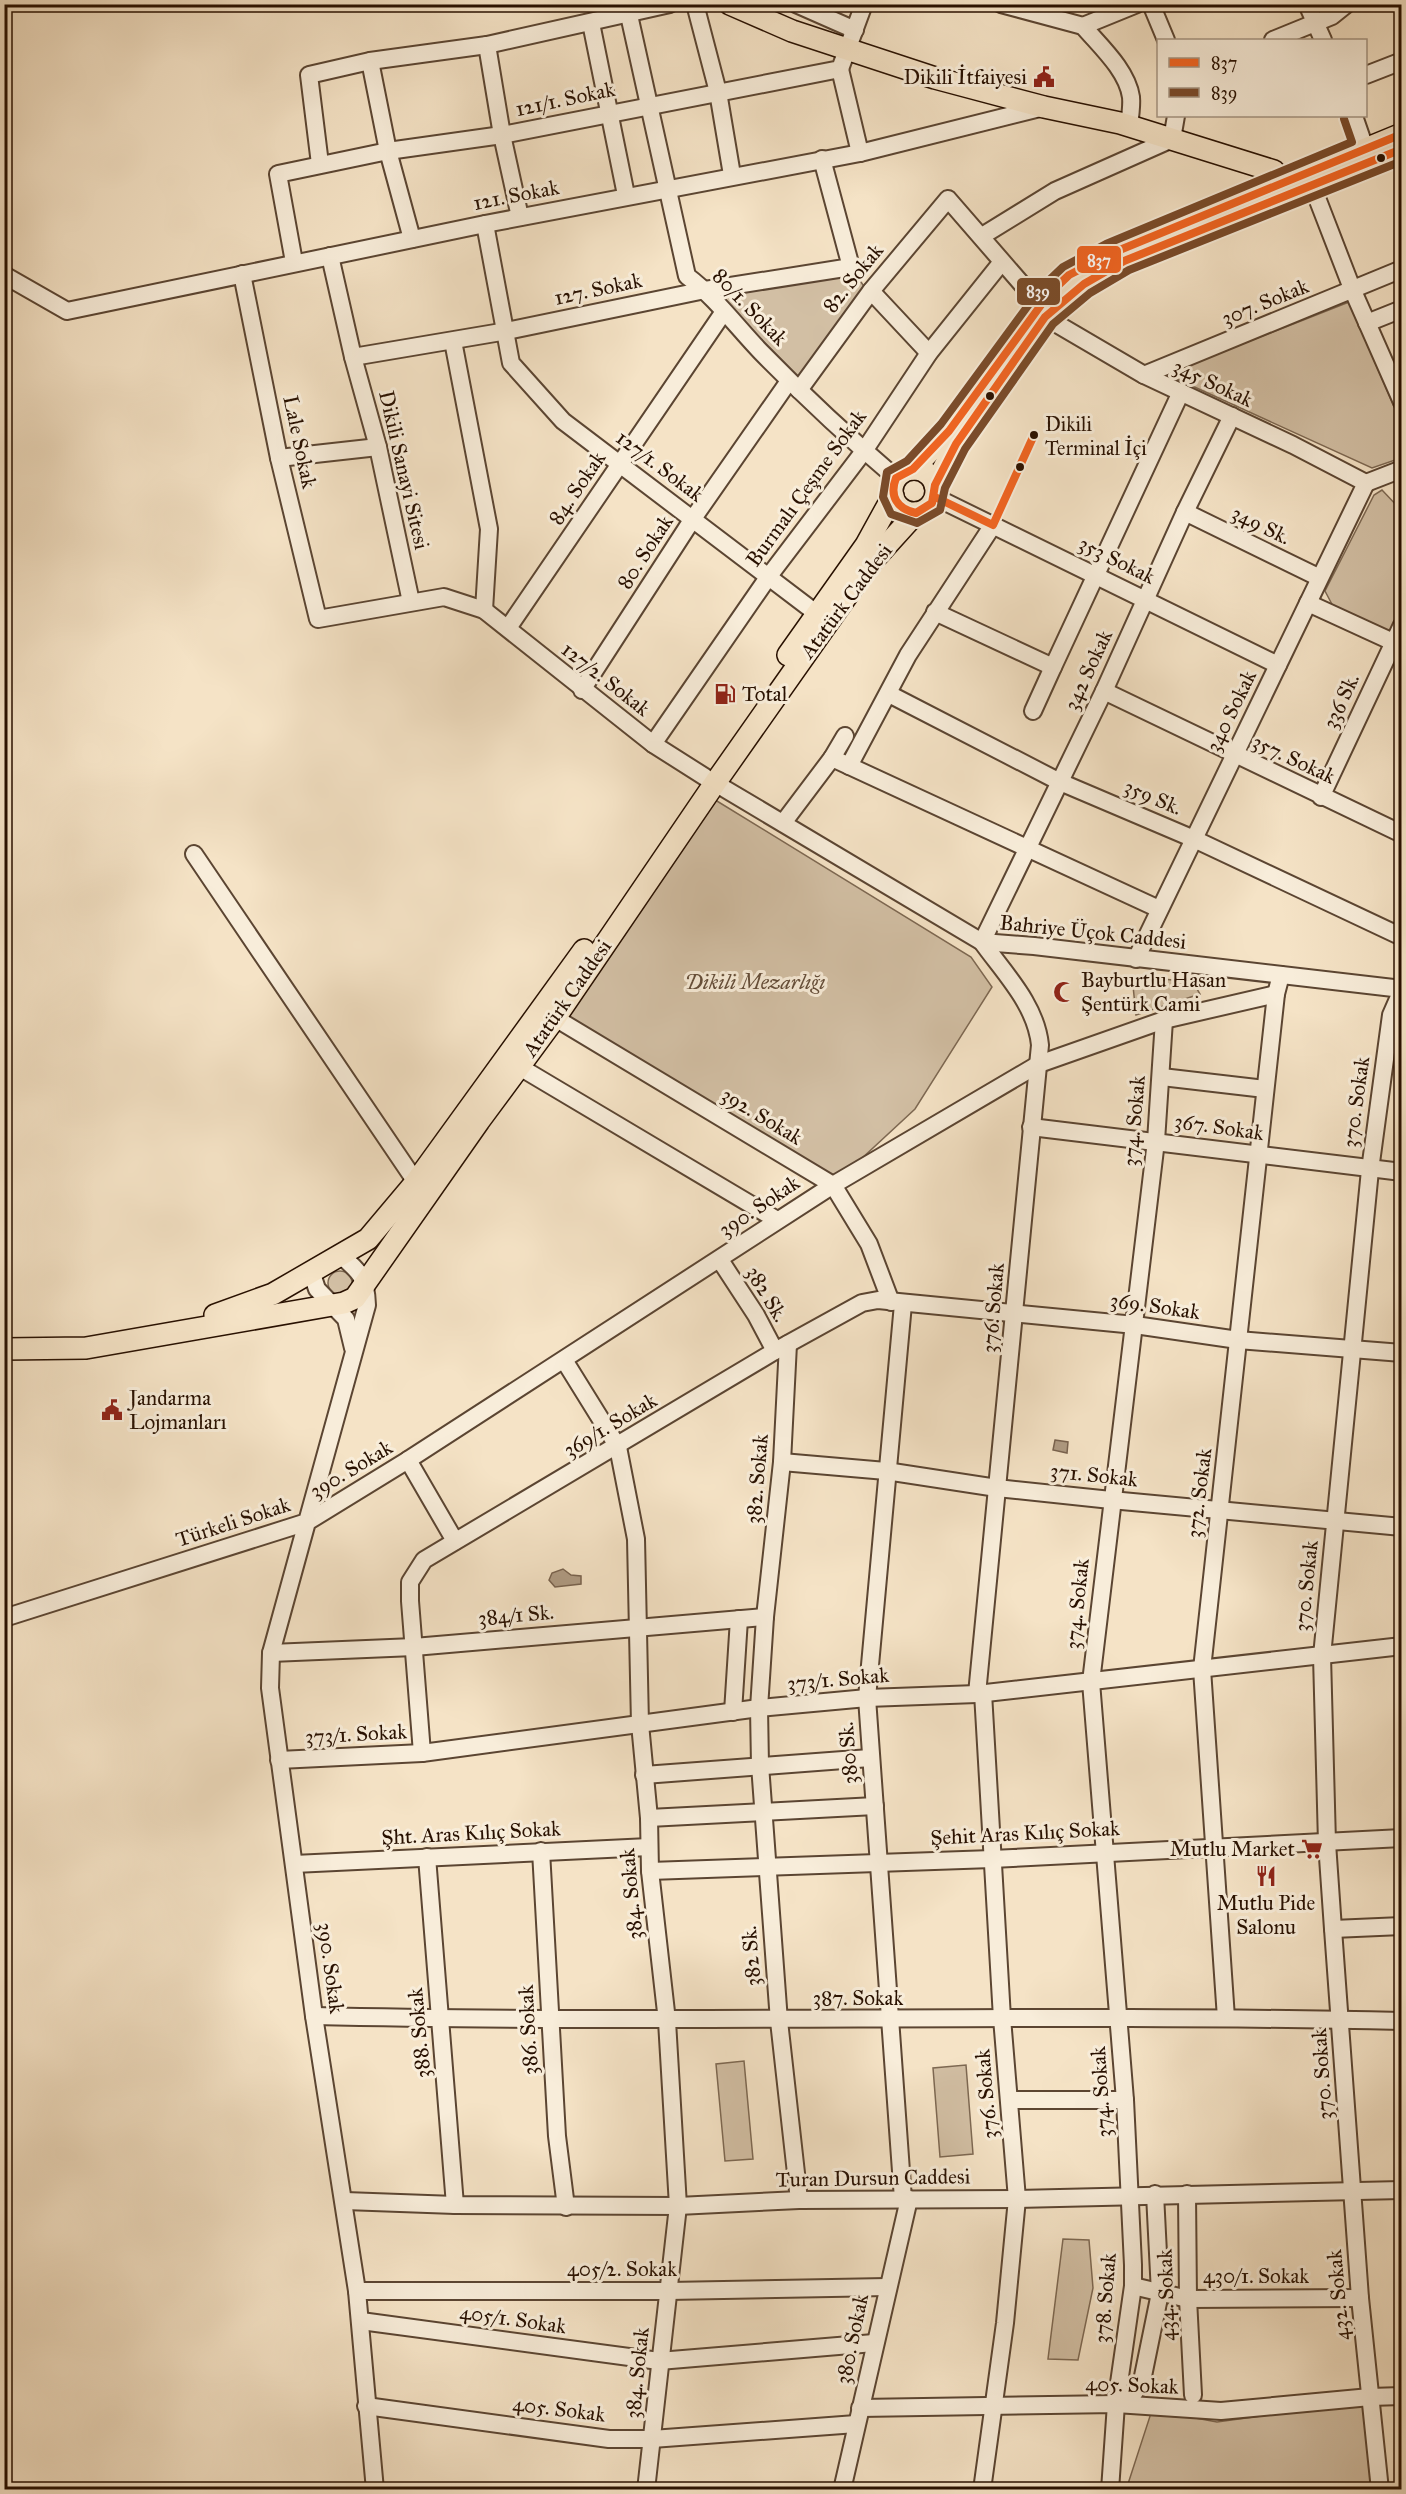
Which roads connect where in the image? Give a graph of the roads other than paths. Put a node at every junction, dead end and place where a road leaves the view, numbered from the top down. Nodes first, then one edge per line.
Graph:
1 (670, 4) edge
2 (694, 4) edge
3 (730, 4) edge
4 (796, 4) edge
5 (864, 4) edge
6 (1001, 4) edge
7 (1137, 4) edge
8 (1151, 4) edge
9 (1307, 4) edge
10 (1347, 4) edge
11 (629, 15) junction
12 (1315, 22) junction
13 (591, 23) junction
14 (1083, 26) junction
15 (855, 30) junction
16 (1166, 39) edge
17 (1274, 39) edge
18 (1323, 39) edge
19 (487, 45) junction
20 (844, 60) junction
21 (370, 61) junction
22 (1401, 61) edge
23 (1367, 74) edge
24 (718, 92) junction
25 (650, 104) junction
26 (1044, 107) junction
27 (611, 113) junction
28 (1176, 117) edge
29 (1354, 117) edge
30 (1129, 126) junction
31 (1401, 134) edge
32 (502, 135) junction
33 (1172, 139) junction
34 (1365, 148) junction
35 (1401, 149) edge
36 (388, 151) junction
37 (860, 153) junction
38 (1229, 158) junction
39 (822, 159) junction
40 (320, 164) junction
41 (732, 175) junction
42 (1312, 185) junction
43 (1286, 187) junction
44 (668, 188) junction
45 (626, 195) junction
46 (948, 199) joint
47 (1254, 200) junction
48 (520, 217) junction
49 (485, 224) junction
50 (982, 237) junction
51 (412, 239) junction
52 (330, 256) junction
53 (294, 262) junction
54 (1001, 263) junction
55 (1401, 269) edge
56 (243, 274) junction
57 (4, 275) edge
58 (705, 290) junction
59 (871, 291) junction
60 (1353, 291) junction
61 (1401, 309) edge
62 (1042, 311) junction
63 (723, 313) junction
64 (1367, 323) junction
65 (507, 332) junction
66 (453, 340) junction
67 (928, 353) junction
68 (353, 357) junction
69 (1144, 375) junction
70 (794, 385) junction
71 (1181, 393) junction
72 (1401, 402) edge
73 (1232, 416) junction
74 (378, 447) junction
75 (864, 451) junction
76 (279, 458) junction
77 (620, 464) junction
78 (1401, 469) edge
79 (900, 481) junction
80 (1366, 483) junction
81 (935, 491) junction
82 (1185, 512) junction
83 (916, 513) junction
84 (692, 519) junction
85 (993, 525) junction
86 (1098, 575) junction
87 (769, 576) junction
88 (1318, 577) junction
89 (1146, 599) junction
90 (411, 602) junction
91 (1308, 603) junction
92 (484, 610) junction
93 (935, 612) junction
94 (816, 613) junction
95 (1401, 625) edge
96 (507, 628) junction
97 (1394, 642) junction
98 (1278, 665) junction
99 (1053, 667) junction
100 (582, 690) junction
101 (1104, 691) junction
102 (889, 694) junction
103 (1033, 711) dead end
104 (845, 736) dead end
105 (653, 744) junction
106 (1233, 756) junction
107 (832, 758) junction
108 (849, 766) junction
109 (710, 780) junction
110 (1060, 782) junction
111 (1321, 797) junction
112 (783, 823) junction
113 (1401, 834) edge
114 (1194, 839) junction
115 (1028, 849) junction
116 (194, 854) dead end
117 (1159, 909) junction
118 (1401, 937) edge
119 (982, 942) junction
120 (1136, 959) junction
121 (1281, 975) junction
122 (1401, 989) edge
123 (1276, 994) junction
124 (555, 1018) junction
125 (1164, 1020) junction
126 (1039, 1064) junction
127 (519, 1066) junction
128 (1162, 1077) junction
129 (1265, 1089) junction
130 (1030, 1127) junction
131 (1156, 1141) junction
132 (1258, 1155) junction
133 (1370, 1170) junction
134 (1401, 1172) edge
135 (416, 1182) junction
136 (833, 1185) junction
137 (777, 1221) junction
138 (339, 1254) junction
139 (720, 1260) junction
140 (311, 1272) junction
141 (366, 1283) junction
142 (897, 1303) junction
143 (332, 1305) junction
144 (1016, 1313) junction
145 (1136, 1325) junction
146 (128, 1340) junction
147 (1238, 1340) junction
148 (781, 1348) junction
149 (1353, 1348) junction
150 (4, 1349) edge
151 (354, 1352) junction
152 (1401, 1353) edge
153 (564, 1360) junction
154 (618, 1447) junction
155 (408, 1460) junction
156 (782, 1462) junction
157 (886, 1471) junction
158 (997, 1488) junction
159 (1111, 1500) junction
160 (1219, 1509) junction
161 (1335, 1521) junction
162 (307, 1522) junction
163 (1401, 1527) edge
164 (455, 1542) junction
165 (765, 1617) junction
166 (4, 1618) edge
167 (739, 1619) junction
168 (637, 1627) junction
169 (1401, 1646) edge
170 (414, 1647) junction
171 (271, 1653) junction
172 (1322, 1656) junction
173 (1202, 1669) junction
174 (1091, 1682) junction
175 (980, 1694) junction
176 (867, 1698) junction
177 (759, 1708) junction
178 (733, 1712) junction
179 (639, 1724) junction
180 (422, 1753) junction
181 (870, 1758) junction
182 (279, 1760) junction
183 (760, 1765) junction
184 (644, 1775) junction
185 (875, 1806) junction
186 (764, 1811) junction
187 (649, 1818) junction
188 (1401, 1838) edge
189 (1327, 1843) junction
190 (650, 1847) junction
191 (1215, 1848) junction
192 (541, 1851) junction
193 (1104, 1851) junction
194 (427, 1857) junction
195 (992, 1859) junction
196 (880, 1863) junction
197 (294, 1864) junction
198 (768, 1867) junction
199 (650, 1871) junction
200 (1401, 1926) edge
201 (1333, 1929) junction
202 (314, 2016) junction
203 (1118, 2017) junction
204 (1002, 2018) junction
205 (1226, 2018) junction
206 (440, 2019) junction
207 (550, 2019) junction
208 (1341, 2019) junction
209 (889, 2020) junction
210 (667, 2021) junction
211 (778, 2021) junction
212 (1401, 2021) edge
213 (1010, 2100) junction
214 (1125, 2100) junction
215 (1401, 2190) edge
216 (1353, 2191) junction
217 (1130, 2194) junction
218 (1155, 2194) junction
219 (1187, 2194) junction
220 (906, 2199) junction
221 (1017, 2199) junction
222 (799, 2200) junction
223 (345, 2201) junction
224 (455, 2205) junction
225 (678, 2206) junction
226 (566, 2207) junction
227 (1133, 2286) junction
228 (887, 2287) junction
229 (357, 2291) junction
230 (669, 2291) junction
231 (1160, 2293) junction
232 (1360, 2298) junction
233 (1188, 2299) junction
234 (361, 2321) junction
235 (874, 2343) junction
236 (659, 2361) junction
237 (1193, 2395) dead end
238 (1401, 2396) edge
239 (1370, 2397) junction
240 (1116, 2404) junction
241 (366, 2406) junction
242 (992, 2407) junction
243 (858, 2416) junction
244 (652, 2439) junction
245 (375, 2490) edge
246 (646, 2490) edge
247 (842, 2490) edge
248 (982, 2490) edge
249 (1110, 2490) edge
250 (1380, 2490) edge

1 - 11 street
2 - 24 street
3 - 20 main road
4 - 15 street
5 - 15 street
6 - 14 street
7 - 14 street
8 - 16 street
9 - 12 street
10 - 12 street
11 - 13 street
11 - 25 street, 80/1. Sokak
12 - 17 street
12 - 18 street
13 - 19 street
13 - 27 street
14 - 30 street
15 - 20 street
19 - 21 street
19 - 32 street
20 - 24 street, 121/1. Sokak
20 - 26 main road
20 - 37 street
21 - 36 street
21 - 40 street
22 - 23 street
24 - 25 street, 121/1. Sokak
24 - 41 street
25 - 27 street, 121/1. Sokak
25 - 44 street, 80/1. Sokak
26 - 30 main road
26 - 37 street, 121. Sokak
27 - 32 street, 121/1. Sokak
27 - 45 street
28 - 33 street
29 - 34 street
30 - 33 main road
31 - 34 main road, Atatürk Caddesi
32 - 36 street, 121/1. Sokak
32 - 48 street
33 - 38 main road
33 - 50 street
34 - 43 main road, Atatürk Caddesi
35 - 42 main road, Atatürk Caddesi
36 - 40 street, 121/1. Sokak
36 - 51 street
37 - 39 street, 121. Sokak
38 - 43 main road
38 - 47 main road
39 - 41 street, 121. Sokak
39 - 58 street, 127. Sokak
40 - 53 street, 121/1. Sokak
41 - 44 street, 121. Sokak
42 - 43 main road, Atatürk Caddesi
42 - 60 street
43 - 47 main road, Atatürk Caddesi
44 - 45 street, 121. Sokak
44 - 58 street, 80/1. Sokak
45 - 48 street, 121. Sokak
46 - 50 street, 345 Sokak
46 - 59 street, 82. Sokak
47 - 62 main road, Atatürk Caddesi
48 - 49 street, 121. Sokak
49 - 51 street, 121. Sokak
49 - 65 street, 127/1. Sokak
50 - 54 street, 345 Sokak
51 - 52 street, 121. Sokak
52 - 53 street, 121. Sokak
52 - 68 street, Dikili Sanayi Sitesi
53 - 56 street, 121. Sokak
54 - 62 street, 345 Sokak
54 - 67 street, Burmalı Çeşme Sokak
55 - 60 street, 307. Sokak
56 - 57 street, 121. Sokak
56 - 76 street, Lale Sokak
58 - 63 street, 80/1. Sokak
58 - 65 street, 127. Sokak
59 - 67 street
59 - 70 street, 82. Sokak
60 - 64 street
60 - 69 street, 307. Sokak
61 - 64 street
62 - 69 street, 345 Sokak
62 - 79 main road, Atatürk Caddesi
62 - 81 main road, Atatürk Caddesi
63 - 70 street, 80/1. Sokak
63 - 77 street, 84. Sokak
64 - 72 street
65 - 66 street, 127. Sokak
65 - 77 street, 127/1. Sokak
66 - 68 street, 127. Sokak
66 - 92 street
67 - 75 street, Burmalı Çeşme Sokak
68 - 74 street, Dikili Sanayi Sitesi
69 - 71 street, 345 Sokak
70 - 75 street, 80/1. Sokak
70 - 84 street, 80. Sokak
71 - 73 street, 345 Sokak
71 - 86 street
73 - 80 street, 345 Sokak
73 - 82 street, 342 Sokak
74 - 76 street
74 - 90 street, Dikili Sanayi Sitesi
75 - 79 street, 80/1. Sokak
75 - 87 street, Burmalı Çeşme Sokak
76 - 90 street, Lale Sokak
77 - 84 street, 127/1. Sokak
77 - 96 street, 84. Sokak
78 - 80 street
79 - 81 main road
79 - 83 main road
79 - 94 main road, Atatürk Caddesi
80 - 88 street, 340 Sokak
81 - 83 main road, Atatürk Caddesi
81 - 85 street, 353 Sokak
82 - 88 street, 349 Sk.
82 - 89 street, 342 Sokak
83 - 109 main road, Atatürk Caddesi
84 - 87 street, 127/1. Sokak
84 - 100 street, 80. Sokak
85 - 86 street, 353 Sokak
85 - 93 street
86 - 89 street, 353 Sokak
86 - 99 street
87 - 94 street, 127/1. Sokak
87 - 105 street, Burmalı Çeşme Sokak
88 - 91 street, 340 Sokak
89 - 98 street, 353 Sokak
89 - 101 street, 342 Sokak
90 - 92 street, 127/2. Sokak
91 - 97 street
91 - 98 street, 340 Sokak
92 - 96 street, 127/2. Sokak
93 - 99 street
93 - 102 street
94 - 109 main road, Atatürk Caddesi
95 - 97 street, 336 Sk.
96 - 100 street, 127/2. Sokak
97 - 111 street, 336 Sk.
98 - 106 street, 340 Sokak
99 - 103 street
100 - 105 street, 127/2. Sokak
101 - 106 street, 357. Sokak
101 - 110 street, 342 Sokak
102 - 108 street
102 - 110 street, 359 Sk.
104 - 107 street
105 - 109 street, 127/2. Sokak
106 - 111 street, 357. Sokak
106 - 114 street, 340 Sokak
107 - 108 street
107 - 112 street
108 - 115 street
109 - 112 street, Bahriye Üçok Caddesi
109 - 124 main road, Atatürk Caddesi
109 - 135 main road, Atatürk Caddesi
110 - 114 street, 359 Sk.
110 - 115 street, 342 Sokak
111 - 113 street, 357. Sokak
112 - 119 street, Bahriye Üçok Caddesi
114 - 117 street, 340 Sokak
114 - 118 street, 359 Sk.
115 - 117 street
115 - 119 street, 342 Sokak
116 - 135 street
117 - 120 street, 340 Sokak
119 - 120 street, Bahriye Üçok Caddesi
119 - 126 street, 376. Sokak
120 - 121 street, Bahriye Üçok Caddesi
121 - 122 street, Bahriye Üçok Caddesi
121 - 123 street, 372. Sokak
122 - 133 street, 370. Sokak
123 - 125 street, 390. Sokak
123 - 129 street, 372. Sokak
124 - 127 main road, Atatürk Caddesi
124 - 136 street, 392. Sokak
125 - 126 street, 390. Sokak
125 - 128 street, 374. Sokak
126 - 130 street, 376. Sokak
126 - 136 street, 390. Sokak
127 - 137 street
127 - 141 main road, Atatürk Caddesi
128 - 129 street
128 - 131 street, 374. Sokak
129 - 132 street, 372. Sokak
130 - 131 street, 367. Sokak
130 - 144 street, 376. Sokak
131 - 132 street, 367. Sokak
131 - 145 street, 374. Sokak
132 - 133 street, 367. Sokak
132 - 147 street, 372. Sokak
133 - 134 street, 367. Sokak
133 - 149 street, 370. Sokak
135 - 138 main road, Atatürk Caddesi
136 - 137 street, 390. Sokak
136 - 142 street, 392. Sokak
137 - 139 street, 390. Sokak
138 - 140 main road, Atatürk Caddesi
138 - 141 street
139 - 148 street, 382 Sk.
139 - 153 street, 390. Sokak
140 - 143 street, Türkeli Sokak
140 - 146 main road, Atatürk Caddesi
141 - 143 main road, Atatürk Caddesi
141 - 151 street, Türkeli Sokak
142 - 144 street, 369. Sokak
142 - 148 street, 369/1. Sokak
142 - 157 street, 380 Sk.
143 - 146 main road, Atatürk Caddesi
143 - 151 street, Türkeli Sokak
144 - 145 street, 369. Sokak
144 - 158 street, 376. Sokak
145 - 147 street, 369. Sokak
145 - 159 street, 374. Sokak
146 - 150 main road, Atatürk Caddesi
147 - 149 street, 369. Sokak
147 - 160 street, 372. Sokak
148 - 154 street, 369/1. Sokak
148 - 156 street, 382. Sokak
149 - 152 street, 369. Sokak
149 - 161 street, 370. Sokak
151 - 162 street, Türkeli Sokak
153 - 154 street, 384. Sokak
153 - 155 street, 390. Sokak
154 - 164 street, 369/1. Sokak
154 - 168 street, 384. Sokak
155 - 162 street, 390. Sokak
155 - 164 street
156 - 157 street, 371. Sokak
156 - 165 street, 382. Sokak
157 - 158 street, 371. Sokak
157 - 176 street, 380 Sk.
158 - 159 street, 371. Sokak
158 - 175 street, 376. Sokak
159 - 160 street, 371. Sokak
159 - 174 street, 374. Sokak
160 - 161 street, 371. Sokak
160 - 173 street, 372. Sokak
161 - 163 street, 371. Sokak
161 - 172 street, 370. Sokak
162 - 166 street, Türkeli Sokak
162 - 171 street, 390. Sokak
164 - 170 street, 369/1. Sokak
165 - 167 street, 384/1 Sk.
165 - 177 street, 382. Sokak
167 - 168 street, 384/1 Sk.
167 - 178 street
168 - 170 street, 384/1 Sk.
168 - 179 street, 384. Sokak
169 - 172 street, 373/1. Sokak
170 - 171 street, 384/1 Sk.
170 - 180 street, 369/1. Sokak
171 - 182 street, 390. Sokak
172 - 173 street, 373/1. Sokak
172 - 189 street, 370. Sokak
173 - 174 street, 373/1. Sokak
173 - 191 street, 372. Sokak
174 - 175 street, 373/1. Sokak
174 - 193 street, 374. Sokak
175 - 176 street, 373/1. Sokak
175 - 195 street, 376. Sokak
176 - 177 street, 373/1. Sokak
176 - 181 street, 380 Sk.
177 - 178 street, 373/1. Sokak
177 - 183 street, 382 Sk.
178 - 179 street, 373/1. Sokak
179 - 180 street, 373/1. Sokak
179 - 184 street, 384. Sokak
180 - 182 street, 373/1. Sokak
181 - 183 street
181 - 185 street, 380 Sk.
182 - 197 street, 390. Sokak
183 - 184 street
183 - 186 street, 382 Sk.
184 - 187 street, 384. Sokak
185 - 186 street
185 - 196 street, 380 Sk.
186 - 187 street
186 - 198 street, 382 Sk.
187 - 190 street, 384. Sokak
188 - 189 street, Şehit Aras Kılıç Sokak
189 - 191 street, Şehit Aras Kılıç Sokak
189 - 201 street, 370. Sokak
190 - 192 street, Şht. Aras Kılıç Sokak
190 - 199 street, 384. Sokak
191 - 193 street, Şehit Aras Kılıç Sokak
191 - 205 street, 372. Sokak
192 - 194 street, Şht. Aras Kılıç Sokak
192 - 207 street, 386. Sokak
193 - 195 street, Şehit Aras Kılıç Sokak
193 - 203 street, 374. Sokak
194 - 197 street, Şht. Aras Kılıç Sokak
194 - 206 street, 388. Sokak
195 - 196 street, Şehit Aras Kılıç Sokak
195 - 204 street, 376. Sokak
196 - 198 street, Şehit Aras Kılıç Sokak
196 - 209 street, 380 Sk.
197 - 202 street, 390. Sokak
198 - 199 street, Şehit Aras Kılıç Sokak
198 - 211 street, 382 Sk.
199 - 210 street, 384. Sokak
200 - 201 street
201 - 208 street, 370. Sokak
202 - 206 street, 387. Sokak
202 - 223 street, 390. Sokak
203 - 204 street, 387. Sokak
203 - 205 street, 387. Sokak
203 - 214 street, 374. Sokak
204 - 209 street, 387. Sokak
204 - 213 street, 376. Sokak
205 - 208 street, 387. Sokak
206 - 207 street, 387. Sokak
206 - 224 street, 388. Sokak
207 - 210 street, 387. Sokak
207 - 226 street, 386. Sokak
208 - 212 street, 387. Sokak
208 - 216 street, 370. Sokak
209 - 211 street, 387. Sokak
209 - 220 street, 380 Sk.
210 - 211 street, 387. Sokak
210 - 225 street, 384. Sokak
211 - 222 street, 382 Sk.
213 - 214 street
213 - 221 street, 376. Sokak
214 - 217 street, 374. Sokak
215 - 216 street, Turan Dursun Caddesi
216 - 219 street, Turan Dursun Caddesi
216 - 232 street, 432. Sokak
217 - 218 street, Turan Dursun Caddesi
217 - 221 street, Turan Dursun Caddesi
217 - 227 street, 378. Sokak
218 - 219 street, Turan Dursun Caddesi
218 - 231 street
219 - 233 street, 434. Sokak
220 - 221 street, Turan Dursun Caddesi
220 - 222 street, Turan Dursun Caddesi
220 - 228 street, 380. Sokak
221 - 242 street, 376. Sokak
222 - 225 street, Turan Dursun Caddesi
223 - 224 street, Turan Dursun Caddesi
223 - 229 street, 390. Sokak
224 - 226 street, Turan Dursun Caddesi
225 - 226 street, Turan Dursun Caddesi
225 - 230 street, 384. Sokak
227 - 231 street, 430/1. Sokak
227 - 240 street, 378. Sokak
228 - 230 street, 405/2. Sokak
228 - 235 street, 380. Sokak
229 - 230 street, 405/2. Sokak
229 - 234 street, 390. Sokak
230 - 236 street, 384. Sokak
231 - 233 street, 430/1. Sokak
231 - 240 street
232 - 233 street, 430/1. Sokak
232 - 239 street, 432. Sokak
233 - 237 street, 434. Sokak
234 - 236 street, 405/1. Sokak
234 - 241 street, 390. Sokak
235 - 236 street, 405/1. Sokak
235 - 243 street, 380. Sokak
236 - 244 street, 384. Sokak
238 - 239 street, 405. Sokak
239 - 240 street, 405. Sokak
239 - 250 street, 432. Sokak
240 - 242 street, 405. Sokak
240 - 249 street, 378. Sokak
241 - 244 street, 405. Sokak
241 - 245 street, 390. Sokak
242 - 243 street, 405. Sokak
242 - 248 street, 376. Sokak
243 - 244 street, 405. Sokak
243 - 247 street, 380. Sokak
244 - 246 street, 384. Sokak

